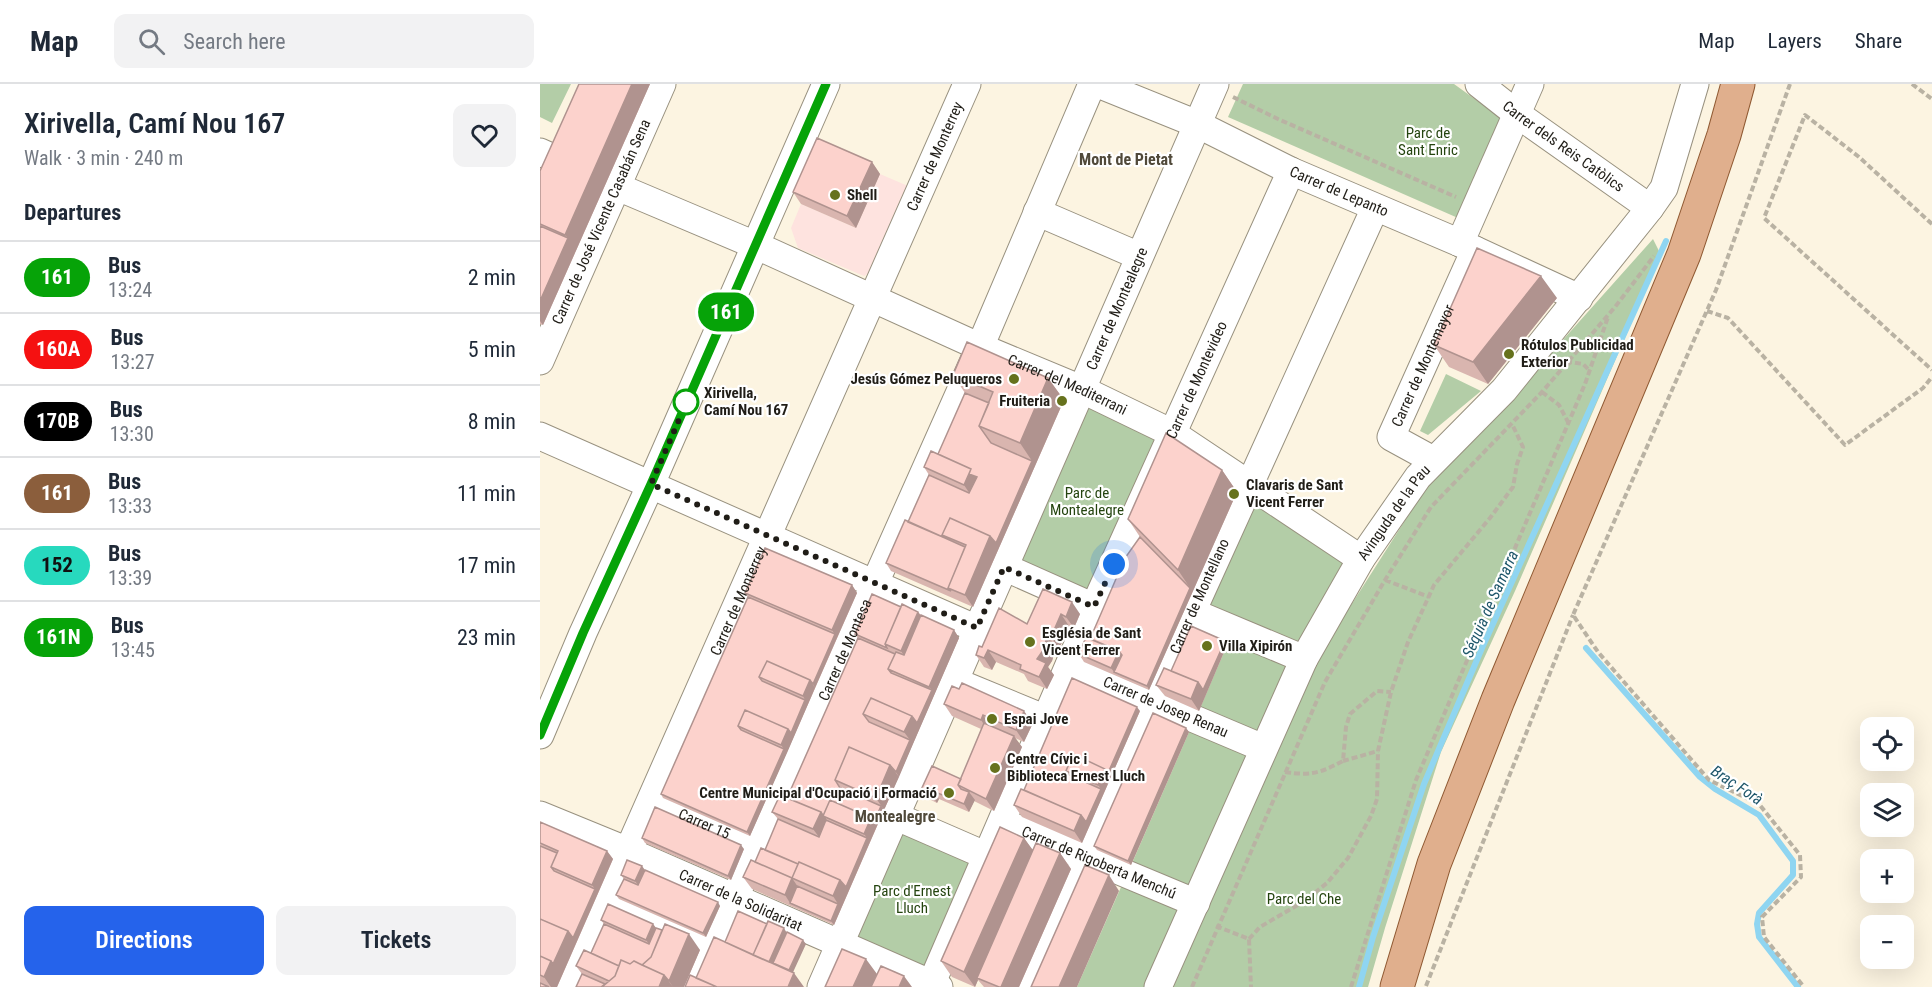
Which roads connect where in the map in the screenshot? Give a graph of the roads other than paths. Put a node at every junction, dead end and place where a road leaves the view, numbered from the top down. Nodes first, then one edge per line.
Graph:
1 (662, 84) edge
2 (826, 84) edge
3 (967, 84) edge
4 (1092, 84) edge
5 (1098, 84) edge
6 (1479, 84) edge
7 (1530, 84) edge
8 (1695, 84) edge
9 (1738, 84) edge
10 (1215, 86) edge
11 (1517, 114) junction
12 (1197, 124) junction
13 (1291, 171) junction
14 (611, 185) junction
15 (1376, 208) junction
16 (1650, 208) junction
17 (1037, 212) junction
18 (755, 245) junction
19 (1467, 246) junction
20 (1139, 256) junction
21 (1579, 297) junction
22 (873, 299) junction
23 (980, 347) junction
24 (540, 362) edge
25 (1081, 389) junction
26 (1172, 433) junction
27 (540, 436) edge
28 (1433, 460) junction
29 (651, 484) junction
30 (1250, 485) junction
31 (768, 536) junction
32 (1361, 559) junction
33 (1004, 567) junction
34 (873, 583) junction
35 (1094, 607) junction
36 (1192, 612) junction
37 (977, 628) junction
38 (1304, 659) junction
39 (1069, 666) junction
40 (954, 680) junction
41 (1153, 702) junction
42 (1046, 719) junction
43 (540, 735) edge
44 (1263, 748) junction
45 (651, 801) junction
46 (540, 815) edge
47 (895, 816) junction
48 (1002, 822) junction
49 (758, 847) junction
50 (628, 851) junction
51 (987, 856) junction
52 (1087, 858) junction
53 (735, 898) junction
54 (606, 902) junction
55 (1193, 910) junction
56 (840, 943) junction
57 (712, 947) junction
58 (934, 986) edge
59 (568, 987) edge
60 (694, 987) edge
61 (821, 987) edge
62 (1030, 987) edge
63 (1158, 987) edge
64 (1397, 987) edge

1 - 14 street, Carrer de José Vicente Casabán Sena
2 - 18 street
3 - 22 street, Carrer de Monterrey
4 - 17 street, Carrer de Montesa
5 - 12 street, Carrer de Lepanto
6 - 11 street, Carrer dels Reis Catòlics
7 - 11 street
8 - 16 street, Avinguda de la Pau
9 - 64 main road
10 - 12 street, Carrer de Montealegre
11 - 16 street, Carrer dels Reis Catòlics
11 - 19 street
12 - 13 street, Carrer de Lepanto
12 - 20 street, Carrer de Montealegre
13 - 15 street, Carrer de Lepanto
13 - 26 street, Carrer de Montevideo
14 - 18 street, Carrer del Mediterrani
14 - 24 street, Carrer de José Vicente Casabán Sena
15 - 19 street, Carrer de Lepanto
15 - 30 street, Carrer de Montellano
16 - 21 street, Avinguda de la Pau
17 - 20 street
17 - 23 street, Carrer de Montesa
18 - 22 street, Carrer del Mediterrani
18 - 29 street
19 - 21 street, Carrer de Lepanto
19 - 28 street, Carrer de Montemayor
20 - 25 street, Carrer de Montealegre
21 - 28 street, Avinguda de la Pau
22 - 23 street, Carrer del Mediterrani
22 - 31 street, Carrer de Monterrey
23 - 25 street, Carrer del Mediterrani
23 - 34 street, Carrer de Montesa
25 - 26 street, Carrer del Mediterrani
25 - 33 street, Carrer de Montealegre
26 - 30 street, Carrer del Mediterrani
26 - 35 street, Carrer de Montevideo
27 - 29 street
28 - 32 street, Avinguda de la Pau
29 - 31 street
29 - 43 street
30 - 32 street, Carrer del Mediterrani
30 - 36 street, Carrer de Montellano
31 - 34 street
31 - 45 street, Carrer de Monterrey
32 - 38 street, Avinguda de la Pau
33 - 35 street
33 - 37 street, Carrer de Montealegre
34 - 37 street
34 - 49 street, Carrer de Montesa
35 - 39 street, Carrer de Montevideo
36 - 38 street
36 - 41 street, Carrer de Montellano
37 - 40 street, Carrer de Montealegre
38 - 44 street, Avinguda de la Pau
39 - 41 street, Carrer de Josep Renau
39 - 42 street, Carrer de Montevideo
40 - 42 street
40 - 47 street, Carrer de Montealegre
41 - 44 street, Carrer de Josep Renau
41 - 52 street, Carrer de Montellano
42 - 48 street, Carrer de Montevideo
44 - 55 street, Avinguda de la Pau
45 - 49 street, Carrer 15
45 - 50 street, Carrer de Monterrey
46 - 50 street, Carrer de la Solidaritat
47 - 51 street
47 - 56 street, Carrer de Montealegre
48 - 51 street, Carrer de Montevideo
48 - 52 street, Carrer de Rigoberta Menchú
49 - 53 street, Carrer de Montesa
50 - 53 street, Carrer de la Solidaritat
50 - 54 street, Carrer de Monterrey
51 - 58 street, Carrer de Montevideo
52 - 55 street, Carrer de Rigoberta Menchú
52 - 62 street, Carrer de Montellano
53 - 56 street, Carrer de la Solidaritat
53 - 57 street, Carrer de Montesa
54 - 57 street
54 - 59 street, Carrer de Monterrey
55 - 63 street, Avinguda de la Pau
56 - 58 street, Carrer de la Solidaritat
56 - 61 street, Carrer de Montealegre
57 - 60 street, Carrer de Montesa

